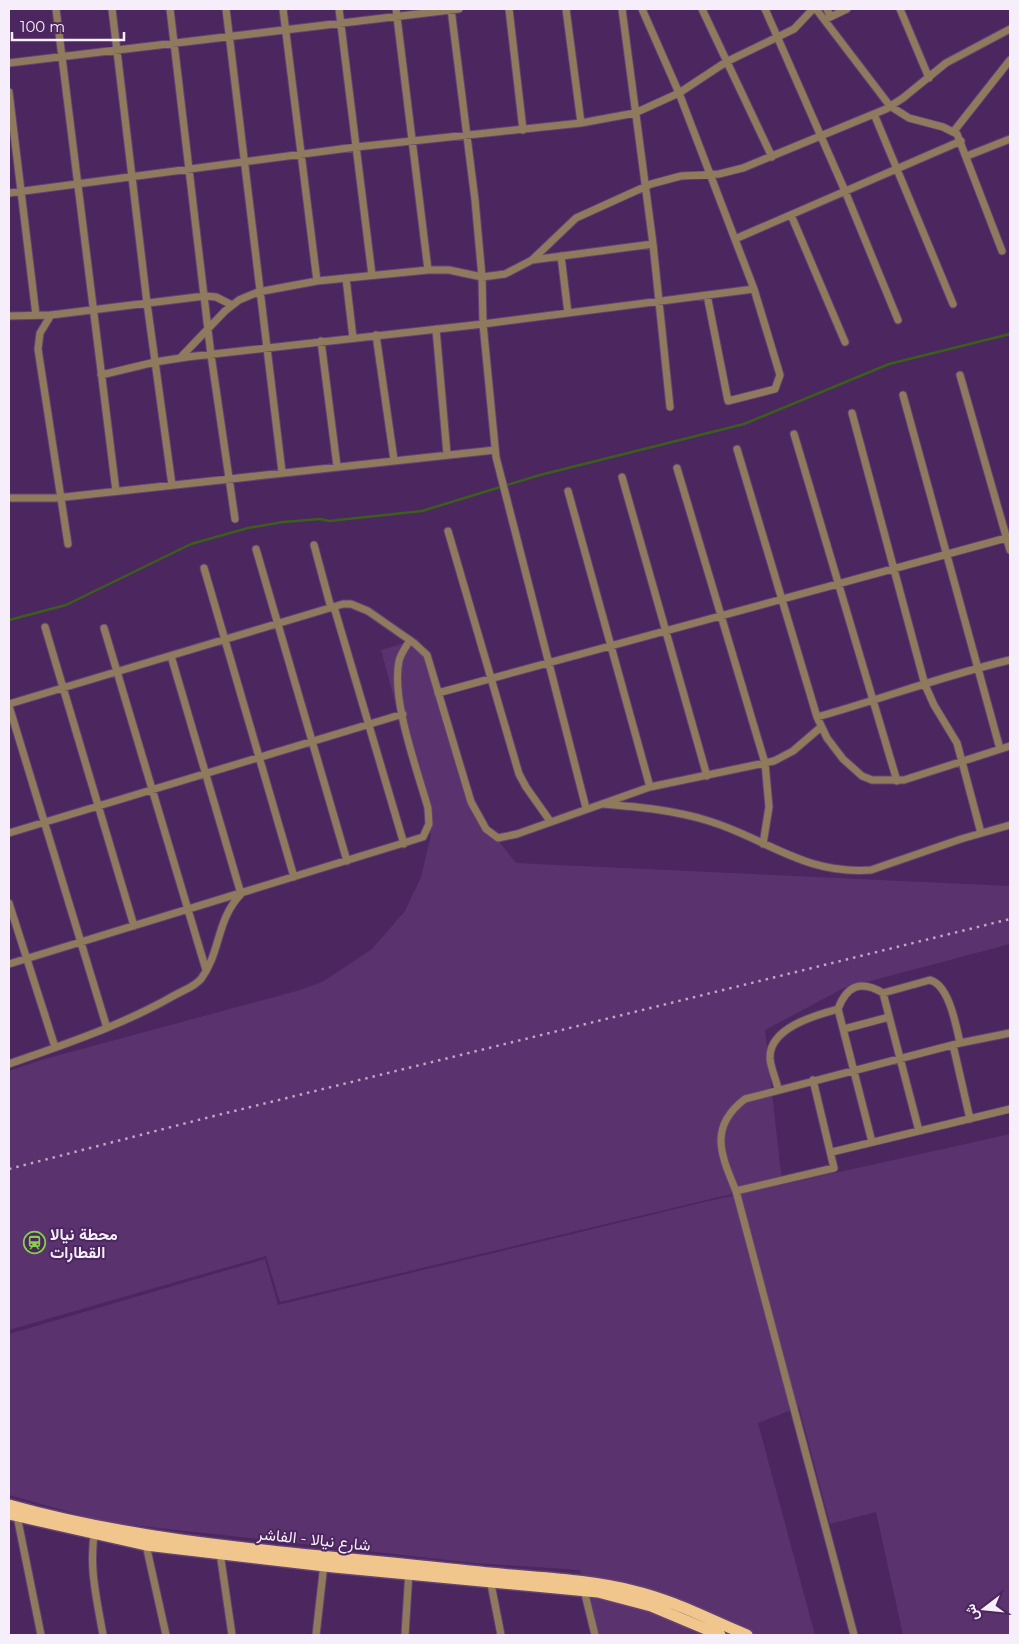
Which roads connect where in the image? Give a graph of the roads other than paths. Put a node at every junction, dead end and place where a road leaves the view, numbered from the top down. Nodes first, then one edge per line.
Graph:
1 (56, 9) edge
2 (112, 9) edge
3 (170, 9) edge
4 (226, 9) edge
5 (283, 9) edge
6 (339, 9) edge
7 (454, 9) edge
8 (509, 9) edge
9 (566, 9) edge
10 (622, 9) edge
11 (642, 9) edge
12 (702, 9) edge
13 (765, 9) edge
14 (815, 9) edge
15 (827, 9) edge
16 (847, 9) edge
17 (902, 9) edge
18 (397, 13) edge
19 (828, 17) junction
20 (341, 23) junction
21 (1010, 29) edge
22 (285, 30) junction
23 (229, 37) junction
24 (778, 37) junction
25 (174, 43) junction
26 (117, 50) junction
27 (61, 57) junction
28 (1010, 60) edge
29 (726, 62) junction
30 (9, 63) edge
31 (930, 78) junction
32 (9, 92) edge
33 (679, 93) junction
34 (890, 106) junction
35 (634, 113) junction
36 (874, 114) junction
37 (581, 123) junction
38 (523, 130) junction
39 (954, 131) junction
40 (467, 135) junction
41 (821, 136) junction
42 (1010, 139) edge
43 (411, 141) junction
44 (961, 141) junction
45 (356, 147) junction
46 (300, 155) junction
47 (967, 156) junction
48 (772, 157) junction
49 (244, 163) junction
50 (190, 169) junction
51 (896, 169) junction
52 (710, 175) junction
53 (133, 177) junction
54 (76, 184) junction
55 (645, 186) junction
56 (22, 191) junction
57 (845, 191) junction
58 (9, 192) edge
59 (792, 215) junction
60 (735, 238) junction
61 (653, 244) junction
62 (1002, 251) dead end
63 (561, 256) junction
64 (532, 260) junction
65 (428, 270) junction
66 (372, 275) junction
67 (346, 278) junction
68 (482, 278) junction
69 (317, 281) junction
70 (754, 289) junction
71 (258, 292) junction
72 (707, 295) junction
73 (205, 296) junction
74 (660, 301) junction
75 (147, 303) junction
76 (953, 304) dead end
77 (232, 305) junction
78 (92, 310) junction
79 (568, 313) junction
80 (36, 315) junction
81 (51, 315) junction
82 (9, 316) edge
83 (898, 320) dead end
84 (483, 324) junction
85 (436, 329) junction
86 (209, 330) junction
87 (376, 335) junction
88 (353, 338) junction
89 (321, 341) junction
90 (845, 342) dead end
91 (267, 348) junction
92 (211, 355) junction
93 (180, 358) junction
94 (155, 362) junction
95 (100, 375) junction
96 (960, 375) dead end
97 (903, 395) dead end
98 (670, 407) dead end
99 (852, 412) dead end
100 (794, 434) dead end
101 (737, 449) dead end
102 (495, 450) junction
103 (447, 454) junction
104 (394, 460) junction
105 (337, 466) junction
106 (677, 468) dead end
107 (282, 472) junction
108 (622, 477) dead end
109 (229, 478) junction
110 (172, 485) junction
111 (116, 491) junction
112 (568, 491) dead end
113 (9, 498) edge
114 (62, 498) junction
115 (235, 519) dead end
116 (448, 531) dead end
117 (1008, 537) edge
118 (68, 544) dead end
119 (314, 545) dead end
120 (256, 549) dead end
121 (1010, 550) edge
122 (948, 554) junction
123 (204, 568) dead end
124 (894, 568) junction
125 (838, 584) junction
126 (781, 599) junction
127 (332, 608) junction
128 (720, 616) junction
129 (279, 624) junction
130 (45, 627) dead end
131 (104, 628) dead end
132 (666, 631) junction
133 (224, 640) junction
134 (410, 640) junction
135 (611, 646) junction
136 (170, 656) junction
137 (1010, 660) edge
138 (550, 663) junction
139 (977, 668) junction
140 (117, 672) junction
141 (491, 678) junction
142 (925, 685) junction
143 (62, 688) junction
144 (438, 693) junction
145 (872, 702) junction
146 (9, 705) edge
147 (403, 714) junction
148 (817, 716) junction
149 (369, 725) junction
150 (821, 727) junction
151 (313, 742) junction
152 (1010, 746) edge
153 (1000, 750) junction
154 (259, 759) junction
155 (964, 762) junction
156 (765, 763) junction
157 (206, 775) junction
158 (706, 776) junction
159 (897, 781) junction
160 (650, 787) junction
161 (152, 790) junction
162 (600, 804) junction
163 (97, 806) junction
164 (586, 808) junction
165 (44, 822) junction
166 (550, 822) junction
167 (1010, 825) edge
168 (9, 833) edge
169 (981, 834) junction
170 (404, 844) junction
171 (763, 844) junction
172 (348, 861) junction
173 (294, 878) junction
174 (241, 894) junction
175 (9, 903) edge
176 (188, 910) junction
177 (134, 926) junction
178 (80, 942) junction
179 (25, 959) junction
180 (9, 964) edge
181 (206, 970) junction
182 (883, 993) junction
183 (838, 1010) junction
184 (889, 1017) junction
185 (107, 1028) junction
186 (844, 1029) junction
187 (1010, 1033) edge
188 (957, 1044) junction
189 (55, 1047) junction
190 (900, 1058) junction
191 (9, 1064) edge
192 (854, 1070) junction
193 (814, 1080) junction
194 (778, 1089) junction
195 (1010, 1110) edge
196 (970, 1119) junction
197 (918, 1131) junction
198 (872, 1142) junction
199 (832, 1152) junction
200 (736, 1191) junction
201 (9, 1504) edge
202 (13, 1515) edge
203 (95, 1530) junction
204 (146, 1545) junction
205 (220, 1554) junction
206 (324, 1561) junction
207 (410, 1570) junction
208 (490, 1578) junction
209 (555, 1583) junction
210 (584, 1590) junction
211 (617, 1592) junction
212 (670, 1609) junction
213 (41, 1635) edge
214 (103, 1635) edge
215 (166, 1635) edge
216 (232, 1635) edge
217 (316, 1635) edge
218 (405, 1635) edge
219 (501, 1635) edge
220 (595, 1635) edge
221 (720, 1635) edge
222 (747, 1635) edge
223 (854, 1635) edge

1 - 27 street
2 - 26 street
3 - 25 street
4 - 23 street
5 - 22 street
6 - 20 street
7 - 18 street
7 - 40 street
8 - 38 street
9 - 37 street
10 - 35 street
11 - 33 street
12 - 29 street
13 - 24 street
14 - 19 street
14 - 24 street
15 - 19 street
16 - 19 street
17 - 31 street
18 - 20 street
18 - 43 street
19 - 34 street
20 - 22 street
20 - 45 street
21 - 31 street
22 - 23 street
22 - 46 street
23 - 25 street
23 - 49 street
24 - 29 street
24 - 41 street
25 - 26 street
25 - 50 street
26 - 27 street
26 - 53 street
27 - 30 street
27 - 54 street
28 - 39 street
29 - 33 street
29 - 48 street
31 - 34 street
32 - 56 street
33 - 35 street
33 - 52 street
34 - 36 street
34 - 39 street
35 - 37 street
35 - 55 street
36 - 41 street
36 - 51 street
37 - 38 street
38 - 40 street
39 - 44 street
40 - 43 street
40 - 68 street
41 - 48 street
41 - 57 street
42 - 47 street
43 - 45 street
43 - 65 street
44 - 47 street
44 - 51 street
45 - 46 street
45 - 66 street
46 - 49 street
46 - 69 street
47 - 62 street
48 - 52 street
49 - 50 street
49 - 71 street
50 - 53 street
50 - 73 street
51 - 57 street
51 - 76 street
52 - 55 street
52 - 60 street
53 - 54 street
53 - 75 street
54 - 56 street
54 - 78 street
55 - 61 street
55 - 64 street
56 - 58 street
56 - 80 street
57 - 59 street
57 - 83 street
59 - 60 street
59 - 90 street
60 - 70 street
61 - 63 street
61 - 74 street
63 - 64 street
63 - 79 street
64 - 68 street
65 - 66 street
65 - 68 street
66 - 67 street
67 - 69 street
67 - 88 street
68 - 84 street
69 - 71 street
70 - 72 street
70 - 72 street
71 - 77 street
71 - 91 street
72 - 74 street
73 - 75 street
73 - 77 street
73 - 86 street
74 - 79 street
74 - 98 street
75 - 78 street
75 - 94 street
77 - 86 street
78 - 81 street
78 - 95 street
79 - 84 street
80 - 81 street
80 - 82 street
81 - 114 street
84 - 85 street
84 - 102 street
85 - 87 street
85 - 103 street
86 - 92 street
86 - 93 street
87 - 88 street
87 - 104 street
88 - 89 street
89 - 91 street
89 - 105 street
91 - 92 street
91 - 107 street
92 - 93 street
92 - 109 street
93 - 94 street
94 - 95 street
94 - 110 street
95 - 111 street
96 - 117 street
97 - 122 street
99 - 124 street
100 - 125 street
101 - 126 street
102 - 103 street
102 - 138 street
103 - 104 street
104 - 105 street
105 - 107 street
106 - 128 street
107 - 109 street
108 - 132 street
109 - 110 street
109 - 115 street
110 - 111 street
111 - 114 street
112 - 135 street
113 - 114 street
114 - 118 street
116 - 141 street
117 - 121 street
117 - 122 street
119 - 127 street
120 - 129 street
122 - 124 street
122 - 139 street
123 - 133 street
124 - 125 street
124 - 142 street
125 - 126 street
125 - 145 street
126 - 128 street
126 - 148 street
127 - 129 street
127 - 134 street
127 - 149 street
128 - 132 street
128 - 156 street
129 - 133 street
129 - 151 street
130 - 143 street
131 - 140 street
132 - 135 street
132 - 158 street
133 - 136 street
133 - 154 street
134 - 144 street
134 - 147 street
135 - 138 street
135 - 160 street
136 - 140 street
136 - 157 street
137 - 139 street
138 - 141 street
138 - 164 street
139 - 142 street
139 - 153 street
140 - 143 street
140 - 161 street
141 - 144 street
141 - 166 street
142 - 145 street
142 - 155 street
143 - 146 street
143 - 163 street
144 - 166 street
145 - 148 street
145 - 159 street
146 - 165 street
147 - 149 street
147 - 170 street
148 - 150 street
149 - 151 street
149 - 170 street
150 - 156 street
150 - 159 street
151 - 154 street
151 - 172 street
152 - 153 street
153 - 155 street
154 - 157 street
154 - 173 street
155 - 159 street
155 - 169 street
156 - 158 street
156 - 171 street
157 - 161 street
157 - 174 street
158 - 160 street
160 - 162 street
161 - 163 street
161 - 176 street
162 - 164 street
162 - 171 street
163 - 165 street
163 - 177 street
164 - 166 street
165 - 168 street
165 - 178 street
167 - 169 street
169 - 171 street
170 - 172 street
172 - 173 street
173 - 174 street
174 - 176 street
174 - 181 street
175 - 179 street
176 - 177 street
176 - 181 street
177 - 178 street
178 - 179 street
178 - 185 street
179 - 180 street
179 - 189 street
181 - 185 street
182 - 183 street
182 - 184 street
182 - 188 street
183 - 186 street
183 - 194 street
184 - 186 street
184 - 190 street
185 - 189 street
186 - 192 street
187 - 188 street
188 - 190 street
188 - 196 street
189 - 191 street
190 - 192 street
190 - 197 street
192 - 193 street
192 - 198 street
193 - 194 street
193 - 199 street
194 - 200 street
195 - 196 street
196 - 197 street
197 - 198 street
198 - 199 street
199 - 200 street
200 - 223 street
201 - 203 highway, شارع نيالا - الفاشر
202 - 203 highway, شارع نيالا - الفاشر
202 - 213 street
203 - 204 highway, شارع نيالا - الفاشر
203 - 206 highway, شارع نيالا - الفاشر
203 - 214 street
204 - 205 highway, شارع نيالا - الفاشر
204 - 215 street
205 - 206 highway, شارع نيالا - الفاشر
205 - 216 street
206 - 207 highway, شارع نيالا - الفاشر
206 - 217 street
207 - 208 highway, شارع نيالا - الفاشر
207 - 218 street
208 - 209 highway, شارع نيالا - الفاشر
208 - 219 street
209 - 210 highway, شارع نيالا - الفاشر
209 - 211 highway, شارع نيالا - الفاشر
210 - 211 highway, شارع نيالا - الفاشر
210 - 220 street
211 - 212 highway
212 - 221 highway
212 - 222 highway

